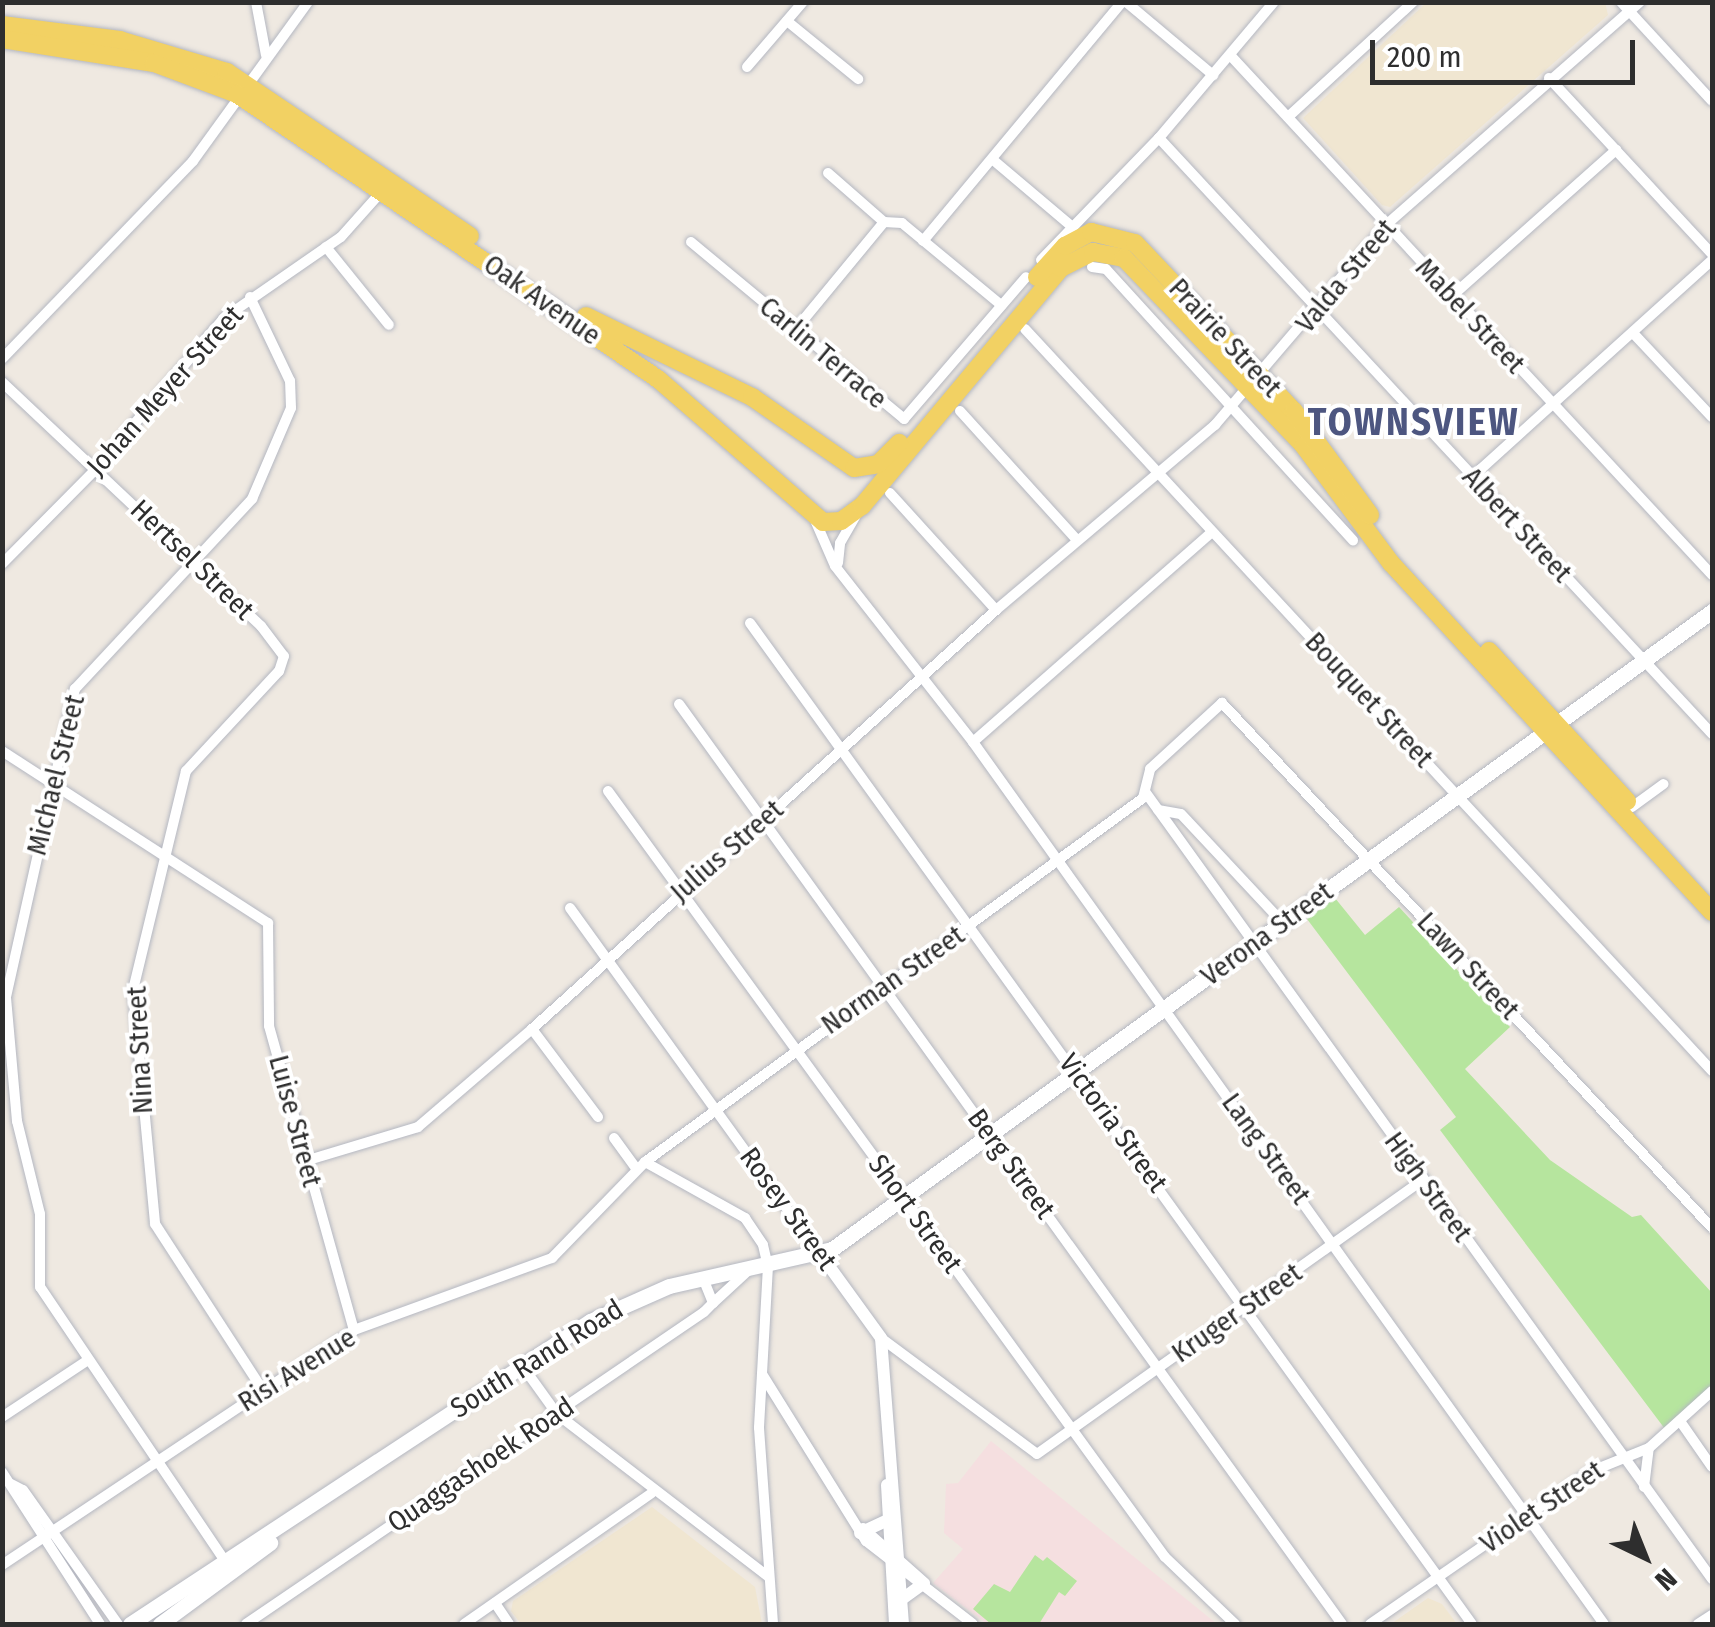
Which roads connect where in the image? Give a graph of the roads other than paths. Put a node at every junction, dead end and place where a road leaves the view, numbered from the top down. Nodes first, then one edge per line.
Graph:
1 (256, 2) edge
2 (308, 2) edge
3 (803, 2) edge
4 (1124, 2) edge
5 (1274, 2) edge
6 (1413, 2) edge
7 (1640, 2) edge
8 (1625, 6) edge
9 (787, 21) junction
10 (2, 25) edge
11 (262, 30) junction
12 (282, 34) junction
13 (2, 39) edge
14 (266, 55) junction
15 (1230, 55) junction
16 (747, 68) dead end
17 (1214, 74) junction
18 (1712, 76) edge
19 (858, 78) dead end
20 (1549, 78) junction
21 (1700, 87) junction
22 (242, 88) junction
23 (1712, 101) edge
24 (1288, 117) junction
25 (1159, 138) junction
26 (1616, 150) junction
27 (992, 159) junction
28 (828, 173) dead end
29 (382, 192) junction
30 (884, 222) junction
31 (1070, 225) junction
32 (1386, 225) junction
33 (924, 240) junction
34 (691, 242) dead end
35 (326, 247) junction
36 (1712, 257) edge
37 (1041, 260) dead end
38 (1092, 267) dead end
39 (1026, 276) dead end
40 (1452, 296) junction
41 (250, 298) junction
42 (1001, 305) junction
43 (1318, 308) junction
44 (388, 324) dead end
45 (1025, 329) dead end
46 (795, 330) junction
47 (1633, 333) junction
48 (2, 360) edge
49 (2, 382) edge
50 (1256, 382) junction
51 (1554, 404) junction
52 (1233, 408) junction
53 (960, 411) dead end
54 (1712, 416) edge
55 (817, 443) junction
56 (96, 470) junction
57 (1158, 473) junction
58 (1472, 477) junction
59 (890, 493) dead end
60 (865, 502) junction
61 (823, 521) junction
62 (1212, 532) junction
63 (1078, 540) junction
64 (1353, 540) dead end
65 (192, 562) junction
66 (2, 564) edge
67 (840, 572) junction
68 (1712, 575) edge
69 (996, 610) junction
70 (1712, 611) edge
71 (750, 623) dead end
72 (1644, 661) junction
73 (284, 663) joint
74 (924, 675) junction
75 (679, 704) dead end
76 (1552, 727) junction
77 (1712, 734) edge
78 (972, 742) junction
79 (2, 750) edge
80 (842, 750) junction
81 (53, 783) junction
82 (1664, 784) dead end
83 (608, 791) dead end
84 (1144, 795) junction
85 (1458, 796) junction
86 (1632, 807) junction
87 (1158, 810) junction
88 (762, 820) junction
89 (164, 855) junction
90 (1369, 860) junction
91 (1058, 861) junction
92 (682, 892) junction
93 (1712, 900) edge
94 (570, 908) dead end
95 (1712, 912) edge
96 (1282, 922) junction
97 (970, 925) junction
98 (1252, 944) junction
99 (609, 962) junction
100 (882, 988) junction
101 (1165, 1008) junction
102 (532, 1029) junction
103 (795, 1050) junction
104 (1712, 1071) edge
105 (1076, 1072) junction
106 (717, 1110) junction
107 (598, 1117) dead end
108 (990, 1134) junction
109 (614, 1138) dead end
110 (305, 1161) junction
111 (641, 1166) junction
112 (1423, 1180) junction
113 (903, 1197) junction
114 (1712, 1228) edge
115 (1335, 1244) junction
116 (821, 1255) junction
117 (768, 1266) junction
118 (751, 1268) junction
119 (703, 1278) junction
120 (713, 1303) junction
121 (1244, 1308) junction
122 (354, 1330) junction
123 (881, 1338) junction
124 (88, 1360) junction
125 (521, 1364) junction
126 (1159, 1369) junction
127 (760, 1372) junction
128 (262, 1389) junction
129 (1712, 1392) edge
130 (784, 1412) junction
131 (759, 1413) junction
132 (556, 1414) junction
133 (2, 1417) edge
134 (1680, 1421) junction
135 (1074, 1431) junction
136 (1052, 1446) joint
137 (1649, 1448) junction
138 (1620, 1458) junction
139 (156, 1460) junction
140 (1712, 1467) edge
141 (2, 1472) edge
142 (890, 1478) junction
143 (6, 1487) edge
144 (1644, 1488) junction
145 (652, 1493) junction
146 (1529, 1514) junction
147 (886, 1521) junction
148 (862, 1531) junction
149 (52, 1532) junction
150 (41, 1540) junction
151 (895, 1562) junction
152 (2, 1566) edge
153 (230, 1567) junction
154 (769, 1577) junction
155 (1439, 1577) junction
156 (1712, 1579) edge
157 (926, 1589) junction
158 (898, 1602) junction
159 (495, 1604) junction
160 (1712, 1615) edge
161 (100, 1624) edge
162 (118, 1624) edge
163 (130, 1624) edge
164 (160, 1624) edge
165 (246, 1624) edge
166 (464, 1624) edge
167 (510, 1624) edge
168 (773, 1624) edge
169 (895, 1624) edge
170 (903, 1624) edge
171 (973, 1624) edge
172 (1235, 1624) edge
173 (1342, 1624) edge
174 (1370, 1624) edge
175 (1472, 1624) edge
176 (1604, 1624) edge
177 (1698, 1624) edge

1 - 11 street
2 - 12 street
3 - 9 street
4 - 17 street
4 - 27 street
5 - 15 street
6 - 24 street
7 - 8 street, Valda Street
8 - 20 street, Valda Street
8 - 21 street
9 - 16 street
9 - 19 street
10 - 22 main road
11 - 12 street
11 - 14 street
12 - 14 street
13 - 22 main road
14 - 22 street
15 - 17 street
15 - 24 street, Mabel Street
17 - 25 street
18 - 21 street
20 - 26 street
20 - 32 street, Valda Street
21 - 23 street
22 - 29 main road, Oak Avenue
22 - 48 street
22 - 55 main road, Oak Avenue
24 - 32 street, Mabel Street
25 - 31 street
25 - 43 street, Albert Street
26 - 36 street
26 - 40 street
27 - 31 street
27 - 33 street
28 - 30 street
29 - 35 street, Johan Meyer Street
29 - 61 main road, Oak Avenue
30 - 33 street
30 - 46 street
31 - 37 street
32 - 40 street, Mabel Street
32 - 43 street, Valda Street
33 - 42 street
34 - 46 street, Carlin Terrace
35 - 41 street, Johan Meyer Street
35 - 44 street
36 - 47 street
38 - 52 street
39 - 42 street, Carlin Terrace
40 - 51 street, Mabel Street
41 - 56 street, Johan Meyer Street
41 - 65 street, Michael Street
42 - 46 street, Carlin Terrace
43 - 50 street, Valda Street
43 - 58 street, Albert Street
45 - 57 street, Bouquet Street
47 - 51 street
47 - 54 street
49 - 56 street, Hertsel Street
50 - 52 street, Valda Street
50 - 55 main road, Prairie Street
50 - 60 main road, Prairie Street
50 - 76 main road, Prairie Street
51 - 58 street
51 - 68 street, Mabel Street
52 - 57 street, Valda Street
52 - 64 street
53 - 63 street
55 - 60 main road
56 - 65 street, Hertsel Street
56 - 66 street, Johan Meyer Street
57 - 62 street, Bouquet Street
57 - 63 street, Valda Street
58 - 72 street, Albert Street
59 - 69 street
60 - 61 main road, Prairie Street
60 - 67 street
61 - 67 street, Lang Street
62 - 78 street
62 - 85 street, Bouquet Street
63 - 69 street, Valda Street
65 - 73 street, Hertsel Street
65 - 81 street, Michael Street
67 - 74 street, Lang Street
69 - 74 street, Valda Street
70 - 72 main road, Verona Street
71 - 80 street, Victoria Street
72 - 76 main road, Verona Street
72 - 77 street, Albert Street
73 - 89 street, Nina Street
74 - 78 street, Lang Street
74 - 80 street, Julius Street
75 - 88 street, Berg Street
76 - 85 main road, Verona Street
76 - 86 main road, Prairie Street
76 - 95 main road, Prairie Street
78 - 91 street, Lang Street
79 - 81 street
80 - 88 street, Julius Street
80 - 97 street, Victoria Street
81 - 89 street
81 - 124 street, Michael Street
82 - 86 street
83 - 92 street, Short Street
84 - 87 street, High Street
84 - 90 street, Lawn Street
84 - 91 street, Norman Street
85 - 90 main road, Verona Street
85 - 104 street, Bouquet Street
86 - 93 main road, Prairie Street
87 - 96 street
87 - 98 street, High Street
88 - 92 street, Julius Street
88 - 100 street, Berg Street
89 - 110 street, Luise Street
89 - 128 street, Nina Street
90 - 96 main road, Verona Street
90 - 114 street, Lawn Street
91 - 97 street, Norman Street
91 - 101 street, Lang Street
92 - 99 street, Julius Street
92 - 103 street, Short Street
94 - 99 street, Rosey Street
96 - 98 main road, Verona Street
97 - 100 street, Norman Street
97 - 105 street, Victoria Street
98 - 101 main road, Verona Street
98 - 112 street, High Street
99 - 102 street, Julius Street
99 - 106 street, Rosey Street
100 - 103 street, Norman Street
100 - 108 street, Berg Street
101 - 105 main road, Verona Street
101 - 115 street, Lang Street
102 - 107 street
102 - 110 street, Julius Street
103 - 106 street, Norman Street
103 - 113 street, Short Street
105 - 108 main road, Verona Street
105 - 121 street, Victoria Street
106 - 111 street, Norman Street
106 - 116 street, Rosey Street
108 - 113 main road, Verona Street
108 - 126 street, Berg Street
109 - 111 street
110 - 122 street, Luise Street
111 - 117 street
111 - 122 street, Risi Avenue
112 - 115 street, Kruger Street
112 - 138 street, High Street
113 - 116 main road, Verona Street
113 - 135 street, Short Street
115 - 121 street, Kruger Street
115 - 146 street, Lang Street
116 - 117 main road, South Rand Road
116 - 123 street, Rosey Street
117 - 118 main road, South Rand Road
117 - 127 street
118 - 119 main road, South Rand Road
118 - 120 street, Quaggashoek Road
119 - 120 street
119 - 125 main road, South Rand Road
120 - 132 street, Quaggashoek Road
121 - 126 street, Kruger Street
121 - 155 street, Victoria Street
122 - 128 street, Risi Avenue
123 - 136 street, Rosey Street
123 - 142 street
124 - 133 street
124 - 139 street, Michael Street
125 - 132 street
125 - 153 main road, South Rand Road
126 - 135 street, Kruger Street
126 - 173 street, Berg Street
127 - 130 street
127 - 131 street
128 - 139 street, Risi Avenue
129 - 134 street, Violet Street
130 - 131 street
130 - 148 street
131 - 154 street
132 - 145 street
132 - 165 street, Quaggashoek Road
134 - 137 street, Violet Street
134 - 140 street
135 - 136 street, Kruger Street
135 - 172 street, Short Street
137 - 138 street, Violet Street
137 - 144 street
138 - 144 street, High Street
138 - 146 street, Violet Street
139 - 149 street, Risi Avenue
139 - 153 street, Michael Street
141 - 143 street
142 - 147 street
142 - 151 street
143 - 149 street
143 - 150 street
144 - 156 street, High Street
145 - 154 street
145 - 159 street
146 - 155 street, Violet Street
146 - 176 street, Lang Street
147 - 148 street
147 - 151 street
148 - 151 street
149 - 150 street, Risi Avenue
149 - 162 street
150 - 152 street, Risi Avenue
150 - 161 street
151 - 157 street
151 - 158 street
153 - 163 main road, South Rand Road
153 - 164 main road, South Rand Road
154 - 168 street
155 - 174 street, Violet Street
155 - 175 street, Victoria Street
157 - 158 street
157 - 171 street
158 - 169 street
158 - 170 street
159 - 166 street
159 - 167 street
160 - 177 street

